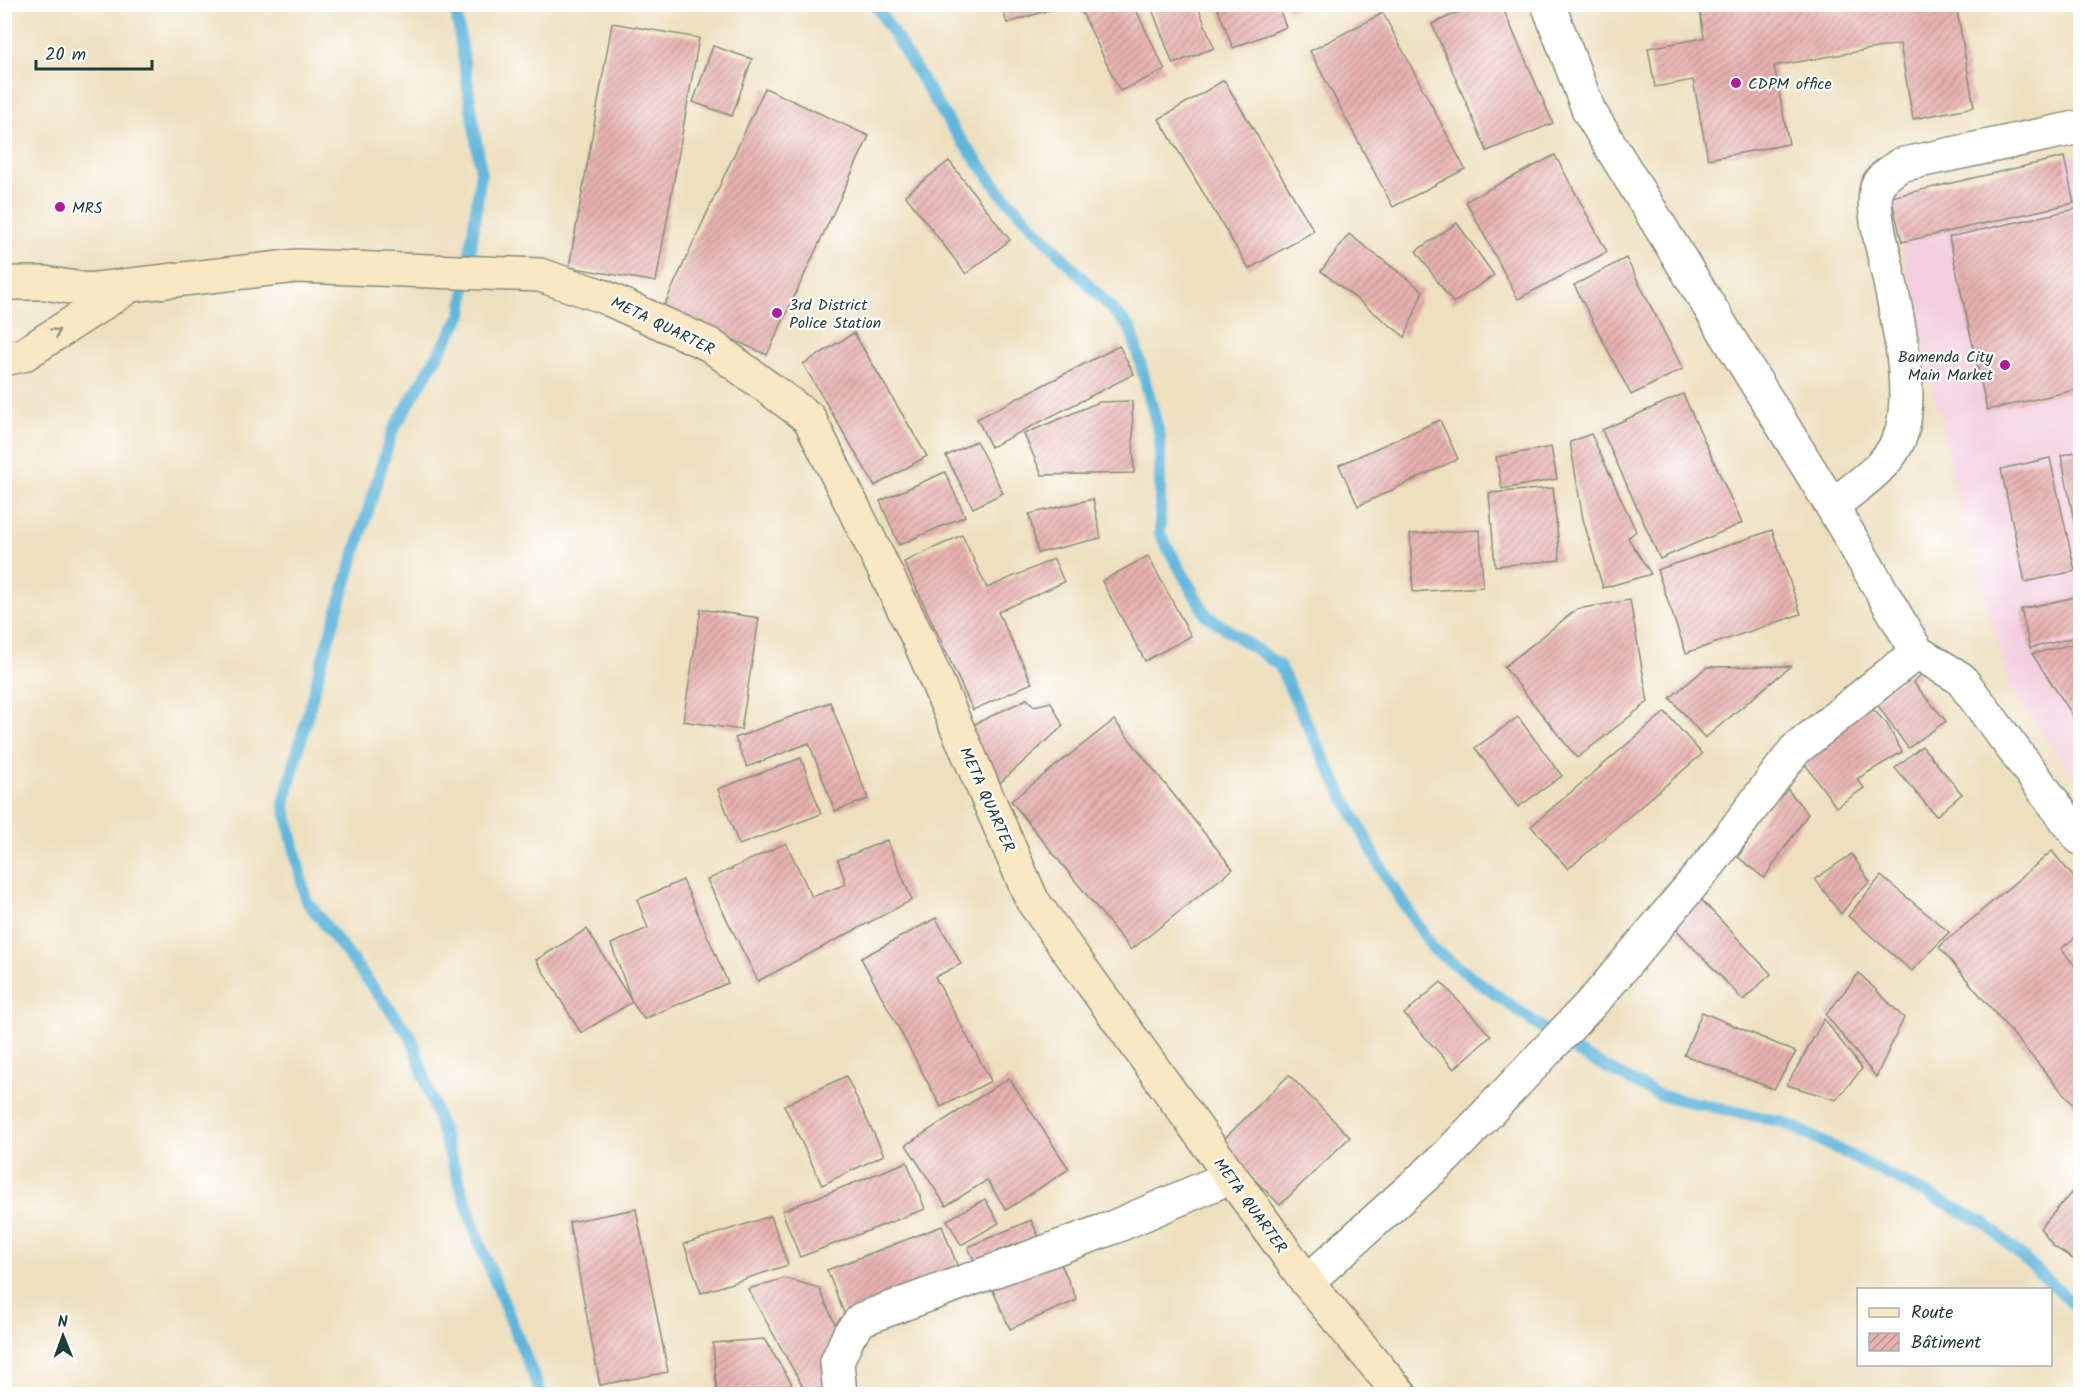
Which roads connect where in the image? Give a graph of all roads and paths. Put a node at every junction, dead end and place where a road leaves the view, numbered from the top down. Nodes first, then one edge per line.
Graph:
1 (1548, 4) edge
2 (2080, 127) edge
3 (4, 284) edge
4 (132, 284) junction
5 (4, 359) edge
6 (1832, 506) junction
7 (1917, 652) junction
8 (2080, 838) edge
9 (1230, 1178) junction
10 (1306, 1282) junction
11 (840, 1395) edge
12 (1400, 1395) edge

1 - 6 street
2 - 6 street
3 - 4 main road, META QUARTER
5 -> 4 main road
4 - 9 main road, META QUARTER
6 - 7 street
7 - 8 street
7 - 10 street
9 - 10 main road, META QUARTER
9 - 11 street
10 - 12 main road, META QUARTER

